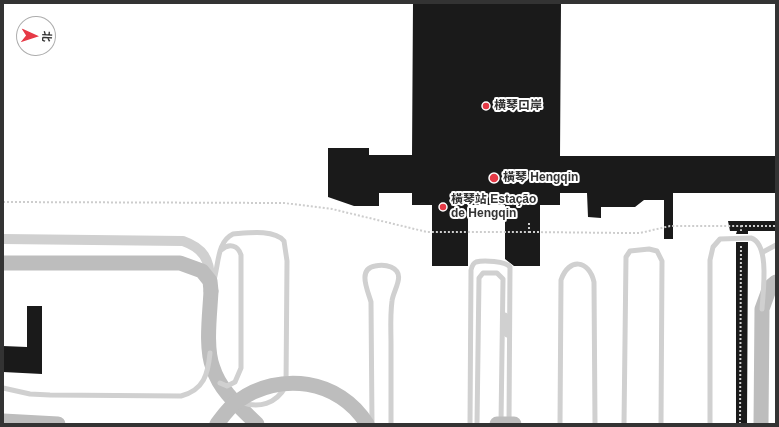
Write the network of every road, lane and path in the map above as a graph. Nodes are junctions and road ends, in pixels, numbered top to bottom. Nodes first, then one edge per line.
1 (3, 202) edge
2 (529, 222) dead end
3 (741, 226) junction
4 (776, 226) edge
5 (528, 232) junction
6 (741, 234) dead end
7 (3, 239) edge
8 (741, 242) dead end
9 (776, 245) edge
10 (220, 251) junction
11 (763, 252) junction
12 (3, 263) edge
13 (776, 282) edge
14 (210, 286) junction
15 (478, 289) junction
16 (503, 294) junction
17 (762, 309) junction
18 (470, 312) junction
19 (210, 352) junction
20 (510, 356) junction
21 (220, 383) junction
22 (3, 388) edge
23 (233, 400) junction
24 (3, 421) edge
25 (58, 424) edge
26 (217, 424) edge
27 (257, 424) edge
28 (367, 424) edge
29 (372, 424) edge
30 (391, 424) edge
31 (470, 424) edge
32 (477, 424) edge
33 (497, 424) edge
34 (501, 424) edge
35 (509, 424) edge
36 (514, 424) edge
37 (560, 424) edge
38 (595, 424) edge
39 (624, 424) edge
40 (661, 424) edge
41 (710, 424) edge
42 (740, 424) edge
43 (761, 424) edge

1 - 5 path
2 - 5 path
3 - 4 path
3 - 5 path
3 - 6 path
7 - 14 street, bridge
8 - 42 path
9 - 11 lane
10 - 14 lane, bridge
10 - 21 lane, bridge
10 - 23 lane, bridge
11 - 17 lane, bridge
11 - 41 lane, bridge
12 - 14 main road, bridge
13 - 17 main road, bridge
14 - 19 main road
15 - 16 lane
15 - 18 lane
15 - 32 lane
16 - 20 lane
16 - 34 lane
17 - 43 main road
18 - 20 lane
18 - 31 lane
19 - 21 main road, bridge
19 - 22 lane, bridge
20 - 35 lane
21 - 23 main road
23 - 27 main road
24 - 25 main road, bridge
26 - 28 main road, bridge
29 - 30 lane, bridge
33 - 36 main road, bridge
37 - 38 lane
39 - 40 lane, bridge

